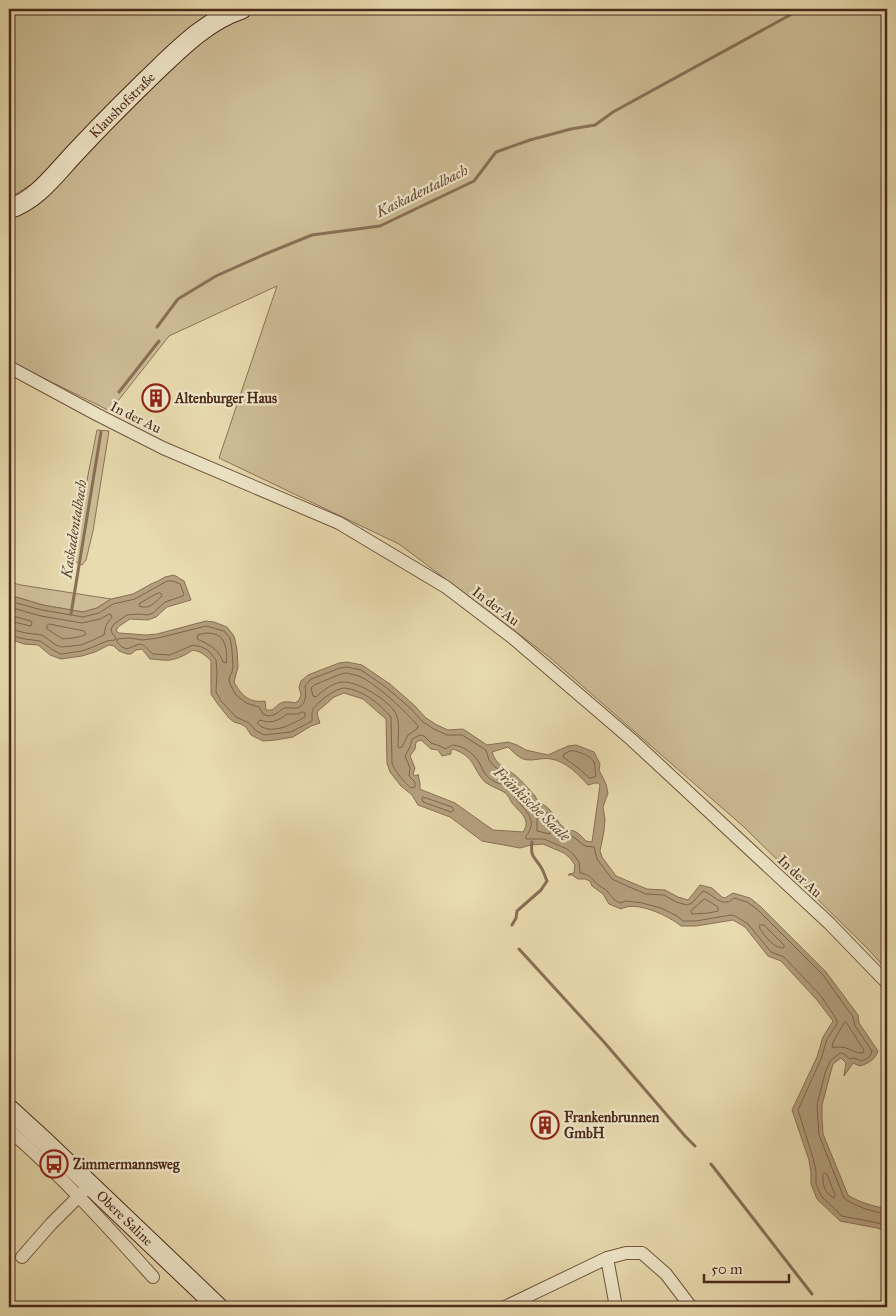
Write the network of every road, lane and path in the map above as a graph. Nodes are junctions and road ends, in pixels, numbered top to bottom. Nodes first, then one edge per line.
1 (242, 9) edge
2 (9, 209) edge
3 (9, 367) edge
4 (887, 983) edge
5 (9, 1109) edge
6 (9, 1130) edge
7 (84, 1191) junction
8 (22, 1257) dead end
9 (607, 1258) junction
10 (153, 1277) dead end
11 (218, 1307) edge
12 (505, 1307) edge
13 (616, 1307) edge
14 (691, 1307) edge

1 - 2 main road, Klaushofstraße
3 - 4 street, In der Au
5 - 7 main road, Obere Saline
6 - 7 street, Obere Saline
7 - 8 street
7 - 10 street, Obere Saline
7 - 11 main road, Obere Saline
9 - 12 street
9 - 13 street
9 - 14 street

